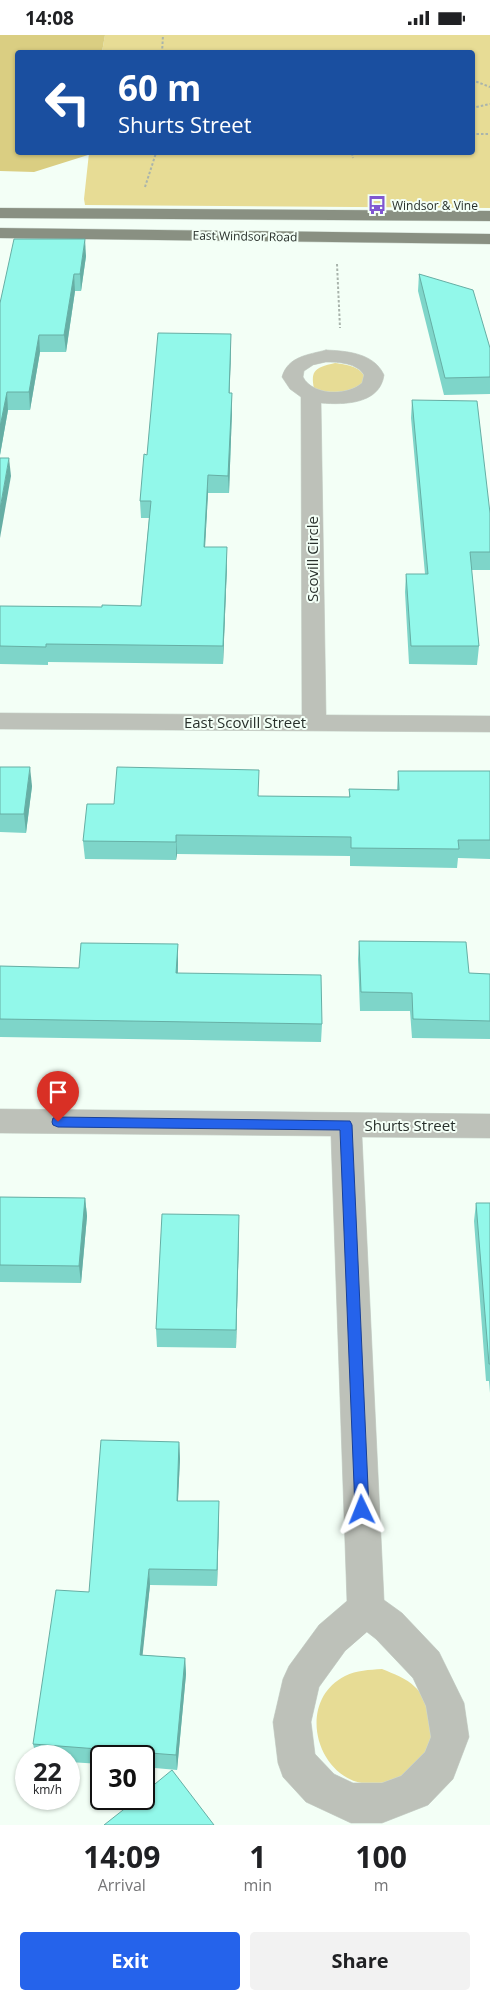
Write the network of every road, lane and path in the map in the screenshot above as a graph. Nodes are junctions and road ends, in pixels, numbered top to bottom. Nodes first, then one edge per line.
1 (163, 35) edge
2 (162, 50) edge
3 (475, 81) edge
4 (490, 87) edge
5 (490, 104) edge
6 (475, 107) edge
7 (475, 134) edge
8 (490, 134) edge
9 (155, 155) edge
10 (352, 155) edge
11 (353, 158) dead end
12 (144, 190) dead end
13 (0, 213) edge
14 (490, 216) edge
15 (0, 233) edge
16 (490, 239) edge
17 (336, 255) dead end
18 (341, 356) junction
19 (311, 395) junction
20 (0, 721) edge
21 (314, 723) junction
22 (490, 724) edge
23 (0, 1121) edge
24 (346, 1125) junction
25 (490, 1125) edge
26 (366, 1609) junction

1 - 2 path
3 - 4 path
5 - 6 path
7 - 8 path
9 - 12 path
10 - 11 path
13 - 14 main road, East Windsor Road
15 - 16 main road, East Windsor Road
17 - 18 path
18 - 19 street
18 - 19 street
19 - 21 street, Scovill Circle
20 - 21 street, East Scovill Street
21 - 22 street, East Scovill Street
23 - 24 street, Shurts Street
24 - 25 street, Shurts Street
24 - 26 street
26 - 26 street

